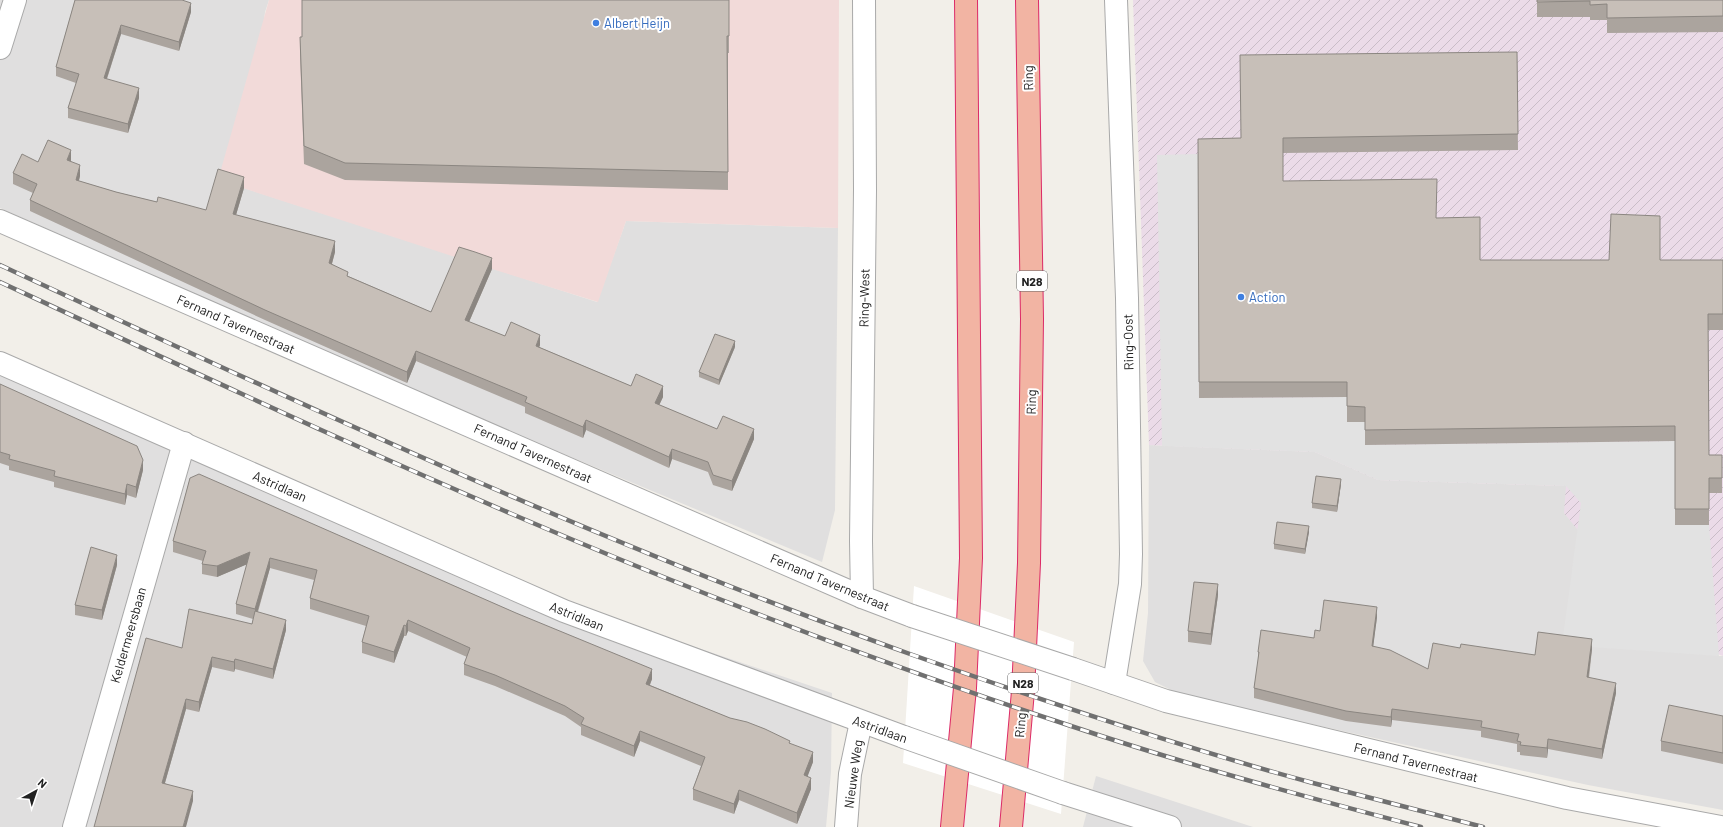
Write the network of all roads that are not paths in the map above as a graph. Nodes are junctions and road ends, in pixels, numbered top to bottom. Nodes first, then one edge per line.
1 (15, 0) edge
2 (864, 0) edge
3 (966, 0) edge
4 (1027, 0) edge
5 (1116, 0) edge
6 (0, 48) edge
7 (0, 221) edge
8 (0, 363) edge
9 (184, 443) junction
10 (862, 597) junction
11 (1114, 683) junction
12 (861, 722) junction
13 (74, 827) edge
14 (846, 827) edge
15 (952, 827) edge
16 (1011, 827) edge
17 (1170, 827) edge
18 (1721, 827) edge

1 - 6 street
2 - 10 street, Ring-West
3 - 15 highway
4 - 16 highway, Ring / N28
5 - 11 street, Ring-Oost
7 - 10 street, Fernand Tavernestraat
8 - 9 street, Astridlaan
9 - 12 street, Astridlaan
9 - 13 street, Keldermeersbaan
10 - 11 street, Fernand Tavernestraat, bridge
11 - 18 street, Fernand Tavernestraat
12 - 14 street, Nieuwe Weg
12 - 17 street, Astridlaan, bridge

